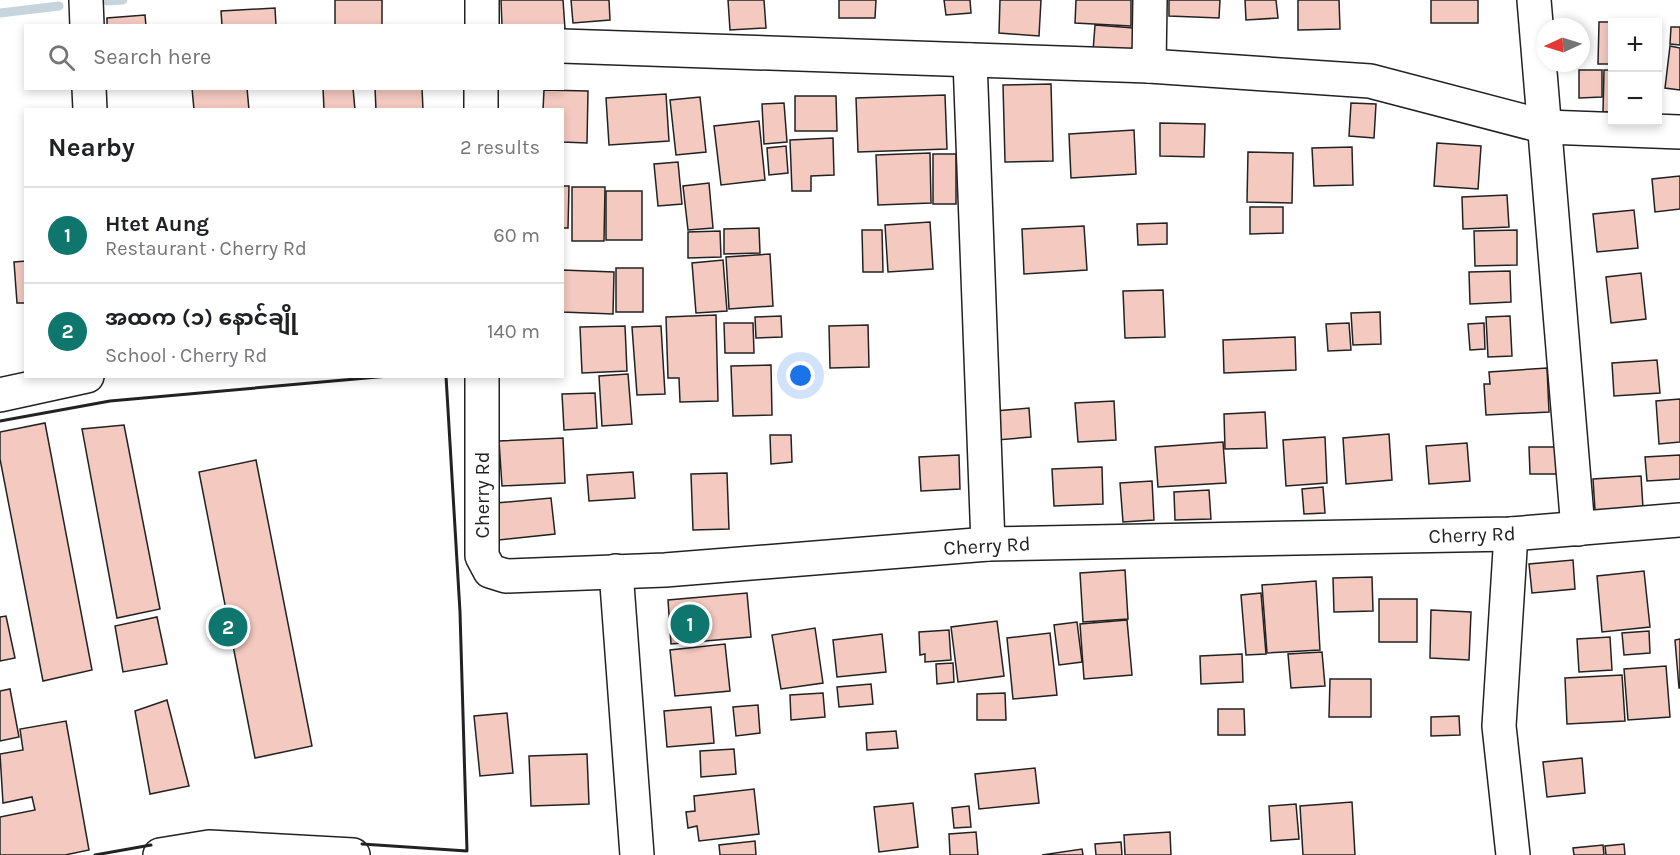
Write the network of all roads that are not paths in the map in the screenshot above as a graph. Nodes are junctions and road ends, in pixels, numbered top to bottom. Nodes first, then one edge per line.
1 (86, 0) edge
2 (482, 0) edge
3 (1150, 0) edge
4 (1534, 0) edge
5 (87, 24) edge
6 (482, 24) edge
7 (564, 46) edge
8 (970, 60) junction
9 (1149, 66) junction
10 (89, 90) edge
11 (481, 90) edge
12 (90, 108) edge
13 (481, 108) edge
14 (1546, 127) junction
15 (1680, 132) edge
16 (78, 378) edge
17 (482, 378) edge
18 (0, 395) edge
19 (1680, 520) edge
20 (1578, 529) junction
21 (1511, 534) junction
22 (988, 544) junction
23 (615, 571) junction
24 (160, 855) edge
25 (353, 855) edge
26 (637, 855) edge
27 (1513, 855) edge

1 - 5 street
2 - 6 street
3 - 9 street
4 - 14 street
7 - 8 street
8 - 9 street
8 - 22 street
9 - 14 street
10 - 12 street
11 - 13 street
14 - 15 street
14 - 20 street
16 - 18 street
17 - 23 street, Cherry Rd
19 - 20 street, Cherry Rd
20 - 21 street, Cherry Rd
21 - 22 street, Cherry Rd
21 - 27 street
22 - 23 street, Cherry Rd
23 - 26 street
24 - 25 street

